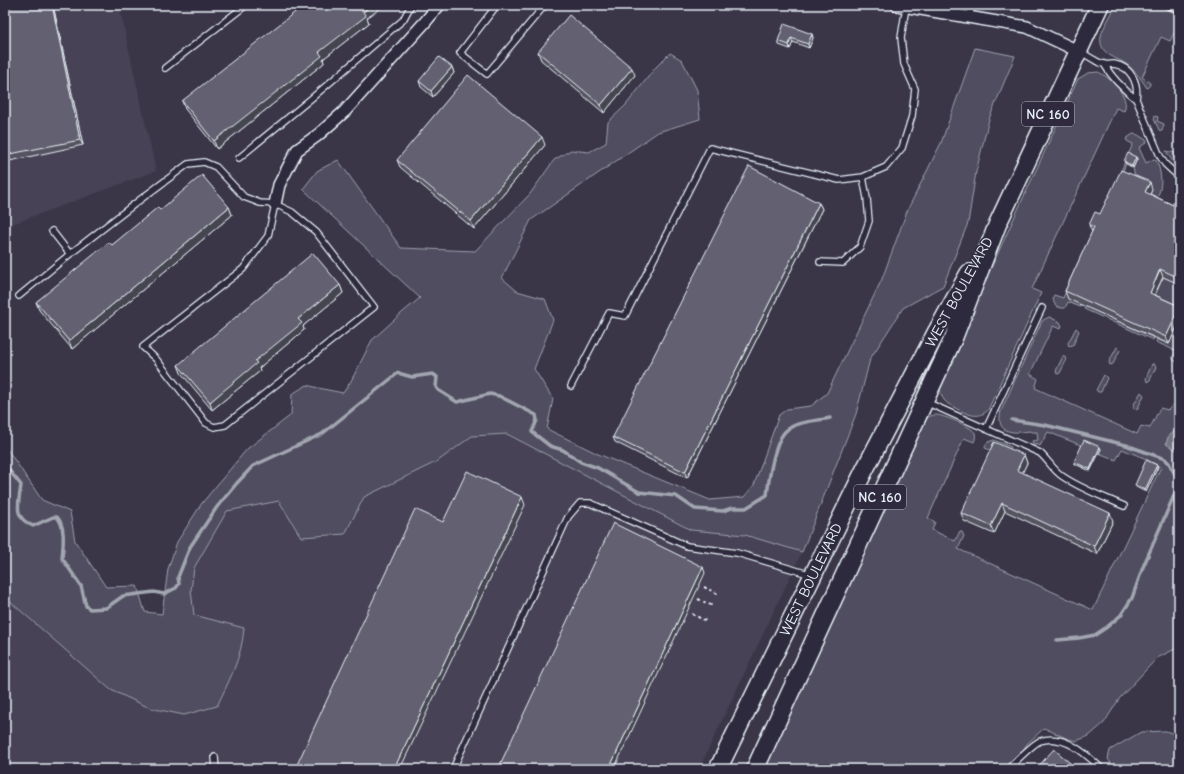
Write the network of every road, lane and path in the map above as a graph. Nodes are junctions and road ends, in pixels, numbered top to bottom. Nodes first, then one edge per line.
1 (246, 5) edge
2 (411, 5) edge
3 (439, 5) edge
4 (497, 5) edge
5 (545, 5) edge
6 (973, 5) edge
7 (1100, 5) edge
8 (1168, 5) edge
9 (902, 6) edge
10 (1179, 10) edge
11 (968, 17) junction
12 (1078, 51) junction
13 (1104, 64) junction
14 (165, 68) dead end
15 (1136, 99) junction
16 (239, 158) dead end
17 (863, 177) junction
18 (1179, 177) edge
19 (275, 204) junction
20 (998, 223) junction
21 (52, 231) dead end
22 (70, 254) junction
23 (820, 262) dead end
24 (19, 296) dead end
25 (1042, 308) dead end
26 (571, 386) dead end
27 (924, 401) junction
28 (986, 429) junction
29 (1124, 506) dead end
30 (812, 575) junction
31 (704, 587) dead end
32 (718, 594) dead end
33 (698, 599) dead end
34 (713, 606) dead end
35 (692, 614) dead end
36 (706, 621) dead end
37 (215, 757) dead end
38 (216, 769) edge
39 (453, 769) edge
40 (718, 769) edge
41 (755, 769) edge
42 (1008, 769) edge
43 (1102, 769) edge

1 - 14 lane
2 - 16 lane
3 - 19 street
4 - 5 lane
6 - 11 lane
7 - 12 main road, WEST BOULEVARD / NC 160
8 - 10 lane
9 - 11 street
9 - 17 lane
11 - 12 street
12 - 13 lane
12 - 20 main road, WEST BOULEVARD / NC 160
13 - 15 lane
13 - 15 lane
15 - 18 lane
17 - 23 lane
17 - 26 lane
19 - 19 lane
19 - 22 lane
20 - 27 main road, WEST BOULEVARD / NC 160
20 - 30 main road, WEST BOULEVARD / NC 160
21 - 22 lane
22 - 24 lane
25 - 28 lane
27 - 28 lane
27 - 41 main road, WEST BOULEVARD / NC 160
28 - 29 lane
30 - 39 lane
30 - 40 main road, WEST BOULEVARD / NC 160
31 - 32 path
33 - 34 path
35 - 36 path
37 - 38 lane
42 - 43 lane

